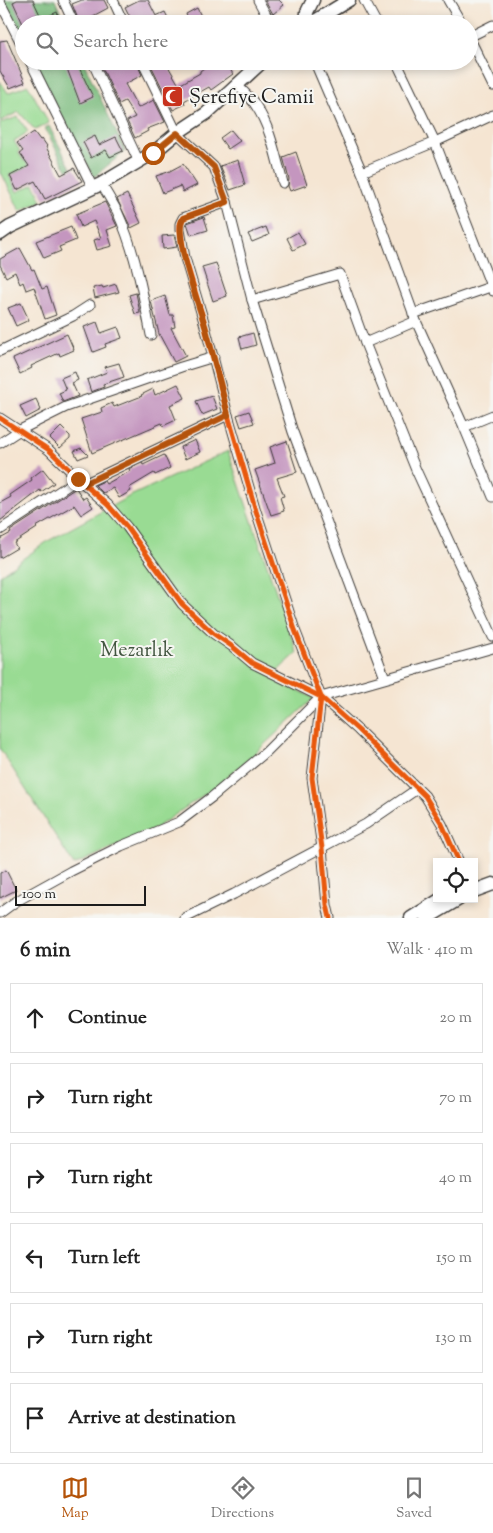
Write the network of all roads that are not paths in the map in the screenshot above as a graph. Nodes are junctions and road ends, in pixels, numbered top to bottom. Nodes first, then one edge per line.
1 (63, 0) edge
2 (113, 0) edge
3 (258, 0) edge
4 (313, 0) edge
5 (349, 0) edge
6 (364, 0) edge
7 (448, 0) edge
8 (0, 2) edge
9 (70, 15) edge
10 (120, 15) edge
11 (266, 15) edge
12 (308, 15) edge
13 (323, 15) edge
14 (372, 15) edge
15 (457, 15) edge
16 (493, 25) edge
17 (15, 31) edge
18 (478, 32) edge
19 (478, 55) edge
20 (35, 70) edge
21 (96, 70) edge
22 (146, 70) edge
23 (254, 70) edge
24 (318, 70) edge
25 (400, 70) edge
26 (238, 86) junction
27 (493, 86) edge
28 (493, 115) edge
29 (177, 133) junction
30 (435, 142) junction
31 (139, 162) junction
32 (362, 172) junction
33 (283, 183) dead end
34 (97, 186) junction
35 (227, 202) junction
36 (3, 231) edge
37 (492, 288) edge
38 (252, 300) junction
39 (90, 305) dead end
40 (414, 318) junction
41 (151, 335) dead end
42 (364, 343) junction
43 (0, 351) edge
44 (214, 357) junction
45 (228, 415) junction
46 (493, 415) edge
47 (0, 418) edge
48 (464, 427) junction
49 (20, 430) junction
50 (0, 443) edge
51 (81, 482) junction
52 (493, 497) edge
53 (0, 530) edge
54 (493, 637) edge
55 (493, 648) edge
56 (385, 678) junction
57 (321, 697) junction
58 (417, 789) junction
59 (322, 848) junction
60 (458, 858) edge
61 (493, 876) edge
62 (478, 881) edge
63 (493, 884) edge
64 (478, 890) edge
65 (435, 903) edge
66 (452, 903) edge
67 (0, 913) edge
68 (185, 918) edge
69 (330, 918) edge
70 (411, 918) edge
71 (427, 918) edge

1 - 9 street
2 - 10 street
3 - 11 street
4 - 12 main road
5 - 13 main road
6 - 14 street
7 - 15 street
8 - 17 street
16 - 18 street
19 - 27 street
20 - 34 street
21 - 31 street
22 - 29 street
23 - 26 main road
24 - 32 street
25 - 30 street
26 - 29 main road
26 - 33 street
28 - 30 street
29 - 31 main road
29 - 35 street
30 - 32 street
30 - 37 street
31 - 34 main road
32 - 40 street
34 - 36 main road
34 - 41 street
35 - 38 street
35 - 44 street
37 - 40 street
38 - 42 street
38 - 56 street
39 - 43 street
40 - 42 street
40 - 48 street
42 - 54 street
44 - 45 street
44 - 49 street
45 - 51 street
45 - 57 street
46 - 48 street
47 - 49 street
48 - 52 street
49 - 50 street
49 - 51 street
51 - 53 street
51 - 57 street
55 - 56 street
56 - 57 street
57 - 58 street
57 - 59 street
57 - 67 street
58 - 59 street
58 - 60 street
59 - 68 street
59 - 69 street
61 - 62 main road
63 - 64 main road
65 - 70 main road
66 - 71 main road

